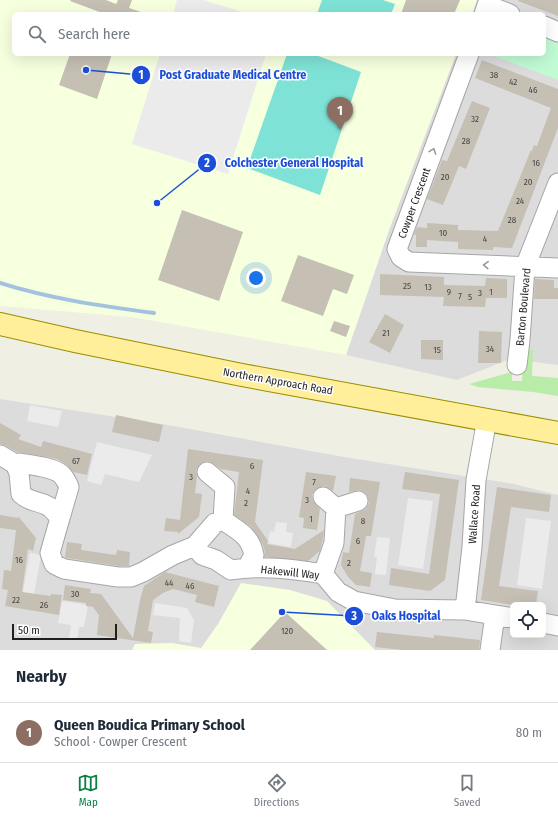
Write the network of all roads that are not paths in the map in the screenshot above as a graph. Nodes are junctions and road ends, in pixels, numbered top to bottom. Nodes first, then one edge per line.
1 (485, 12) edge
2 (505, 12) edge
3 (546, 27) edge
4 (558, 32) edge
5 (468, 56) edge
6 (558, 183) edge
7 (525, 267) junction
8 (558, 268) edge
9 (0, 324) edge
10 (517, 365) dead end
11 (487, 419) junction
12 (558, 433) edge
13 (8, 460) edge
14 (207, 472) dead end
15 (358, 501) dead end
16 (60, 518) junction
17 (223, 520) junction
18 (196, 546) junction
19 (247, 568) junction
20 (323, 574) junction
21 (465, 610) junction
22 (495, 615) junction
23 (510, 618) edge
24 (546, 624) edge
25 (558, 626) edge
26 (490, 650) edge

1 - 2 street
3 - 4 street
7 -> 5 street, Cowper Crescent
6 - 7 street, Barton Boulevard
7 - 8 street
7 - 10 street, Barton Boulevard
9 - 11 main road, Northern Approach Road
11 - 12 main road, Northern Approach Road
11 - 21 street, Wallace Road
13 - 16 street
13 - 16 street
14 - 17 street
15 - 20 street
16 - 18 street
17 - 18 street
17 - 19 street, Hakewill Way
18 - 19 street, Hakewill Way
19 - 20 street, Hakewill Way
20 - 21 street, Hakewill Way
21 - 22 street, Hakewill Way
22 - 23 street, Hakewill Way
22 - 26 street
24 - 25 street

